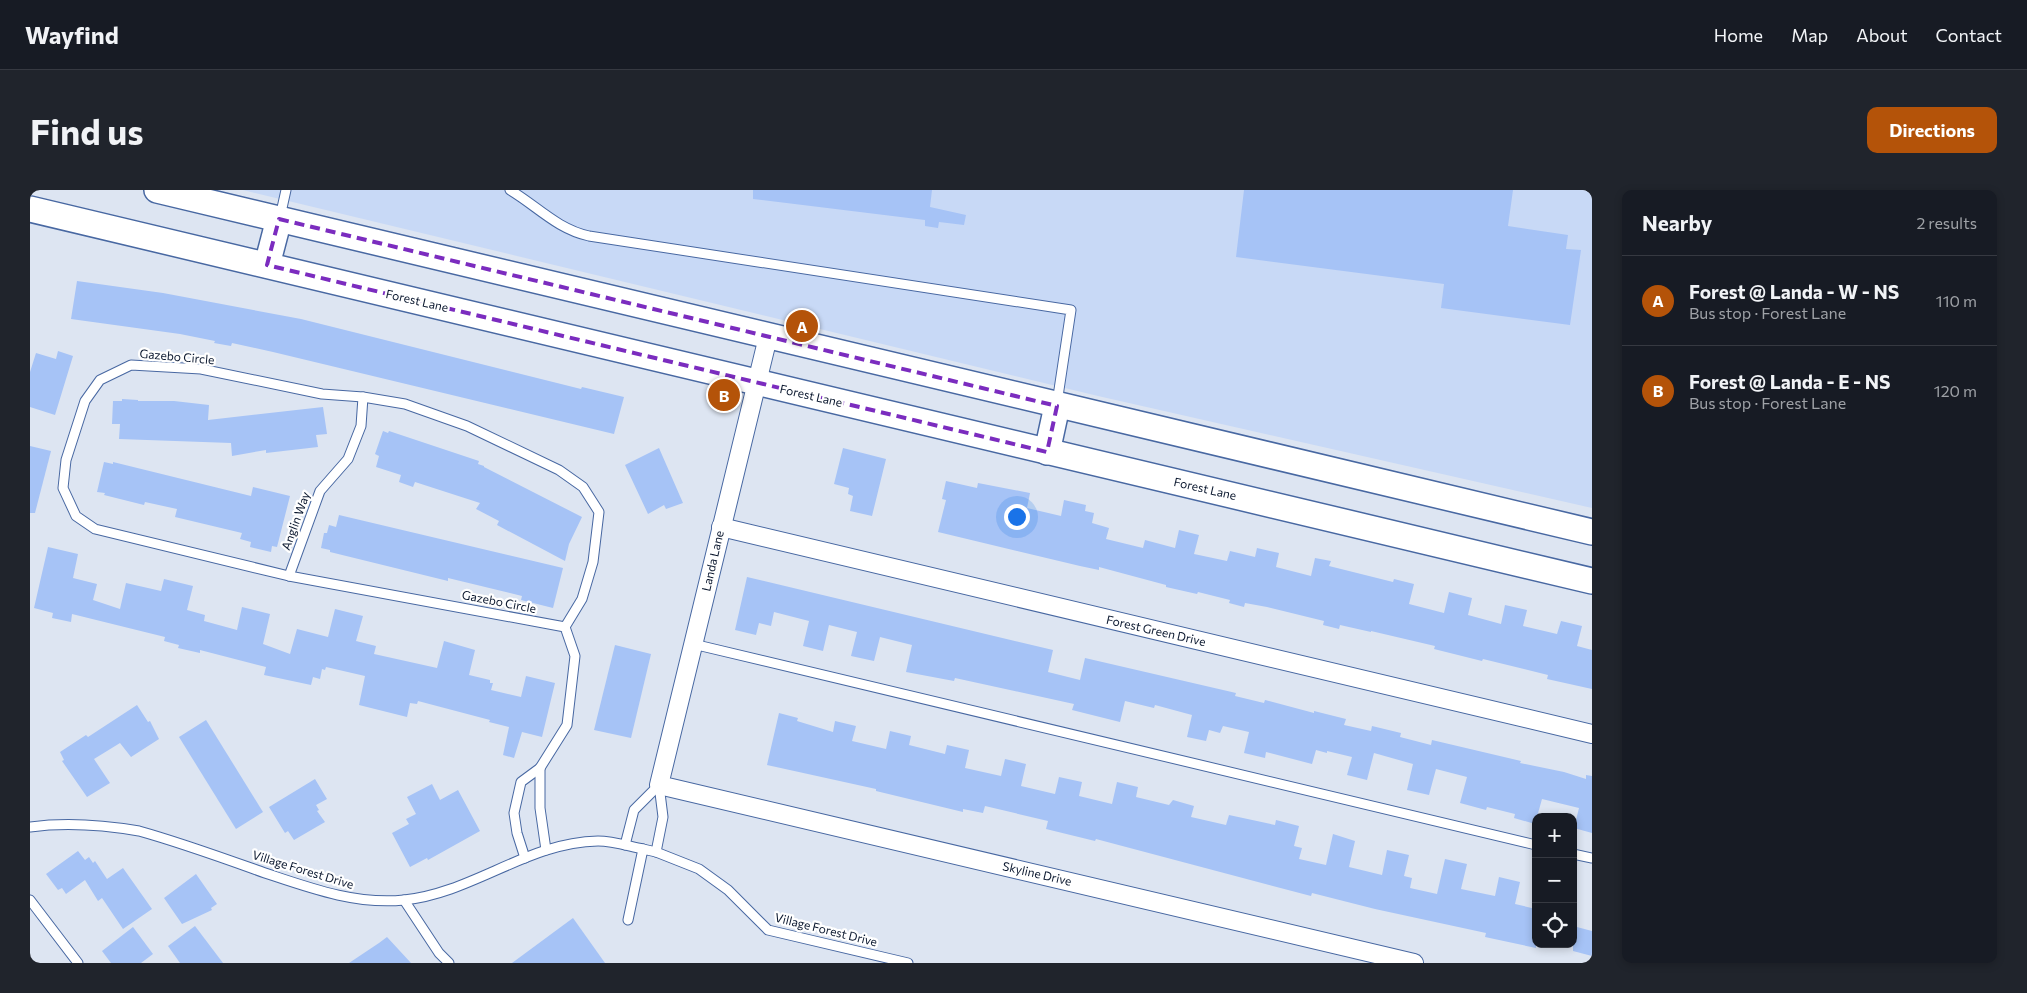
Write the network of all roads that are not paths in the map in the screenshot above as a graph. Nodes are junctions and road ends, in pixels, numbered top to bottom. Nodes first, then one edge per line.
1 (157, 190) edge
2 (286, 190) edge
3 (510, 190) edge
4 (30, 209) edge
5 (279, 220) junction
6 (267, 265) junction
7 (768, 337) junction
8 (756, 382) junction
9 (363, 397) junction
10 (1057, 406) junction
11 (1047, 452) junction
12 (721, 527) junction
13 (1592, 532) edge
14 (289, 576) junction
15 (1592, 581) edge
16 (565, 627) junction
17 (693, 644) junction
18 (1592, 734) edge
19 (540, 768) junction
20 (659, 785) junction
21 (30, 827) edge
22 (1532, 844) edge
23 (625, 845) junction
24 (643, 849) junction
25 (546, 850) junction
26 (656, 852) junction
27 (1577, 855) edge
28 (525, 858) junction
29 (1592, 858) edge
30 (30, 900) edge
31 (404, 900) junction
32 (628, 920) dead end
33 (78, 963) edge
34 (449, 963) edge
35 (908, 963) edge
36 (1414, 963) edge

1 - 5 main road
2 - 5 lane
3 - 10 lane
4 - 6 main road, Forest Lane
5 - 6 main road
5 - 7 main road
6 - 8 main road, Forest Lane
7 - 8 street, Landa Lane
7 - 10 main road
8 - 11 main road, Forest Lane
8 - 12 street, Landa Lane
9 - 14 lane, Anglin Way
9 - 14 lane, Gazebo Circle
9 - 16 lane, Gazebo Circle
10 - 11 main road
10 - 13 main road
11 - 15 main road, Forest Lane
12 - 17 street, Landa Lane
12 - 18 street, Forest Green Drive
14 - 16 lane, Gazebo Circle
16 - 19 lane
17 - 20 street, Landa Lane
17 - 22 lane
19 - 25 lane
19 - 28 lane
20 - 23 lane
20 - 26 lane
20 - 36 street, Skyline Drive
21 - 31 lane, Village Forest Drive
23 - 24 lane, Village Forest Drive
23 - 25 lane, Village Forest Drive
24 - 26 lane, Village Forest Drive
24 - 32 lane
25 - 28 lane, Village Forest Drive
26 - 35 lane, Village Forest Drive
27 - 29 lane
28 - 31 lane, Village Forest Drive
30 - 33 lane
31 - 34 lane

